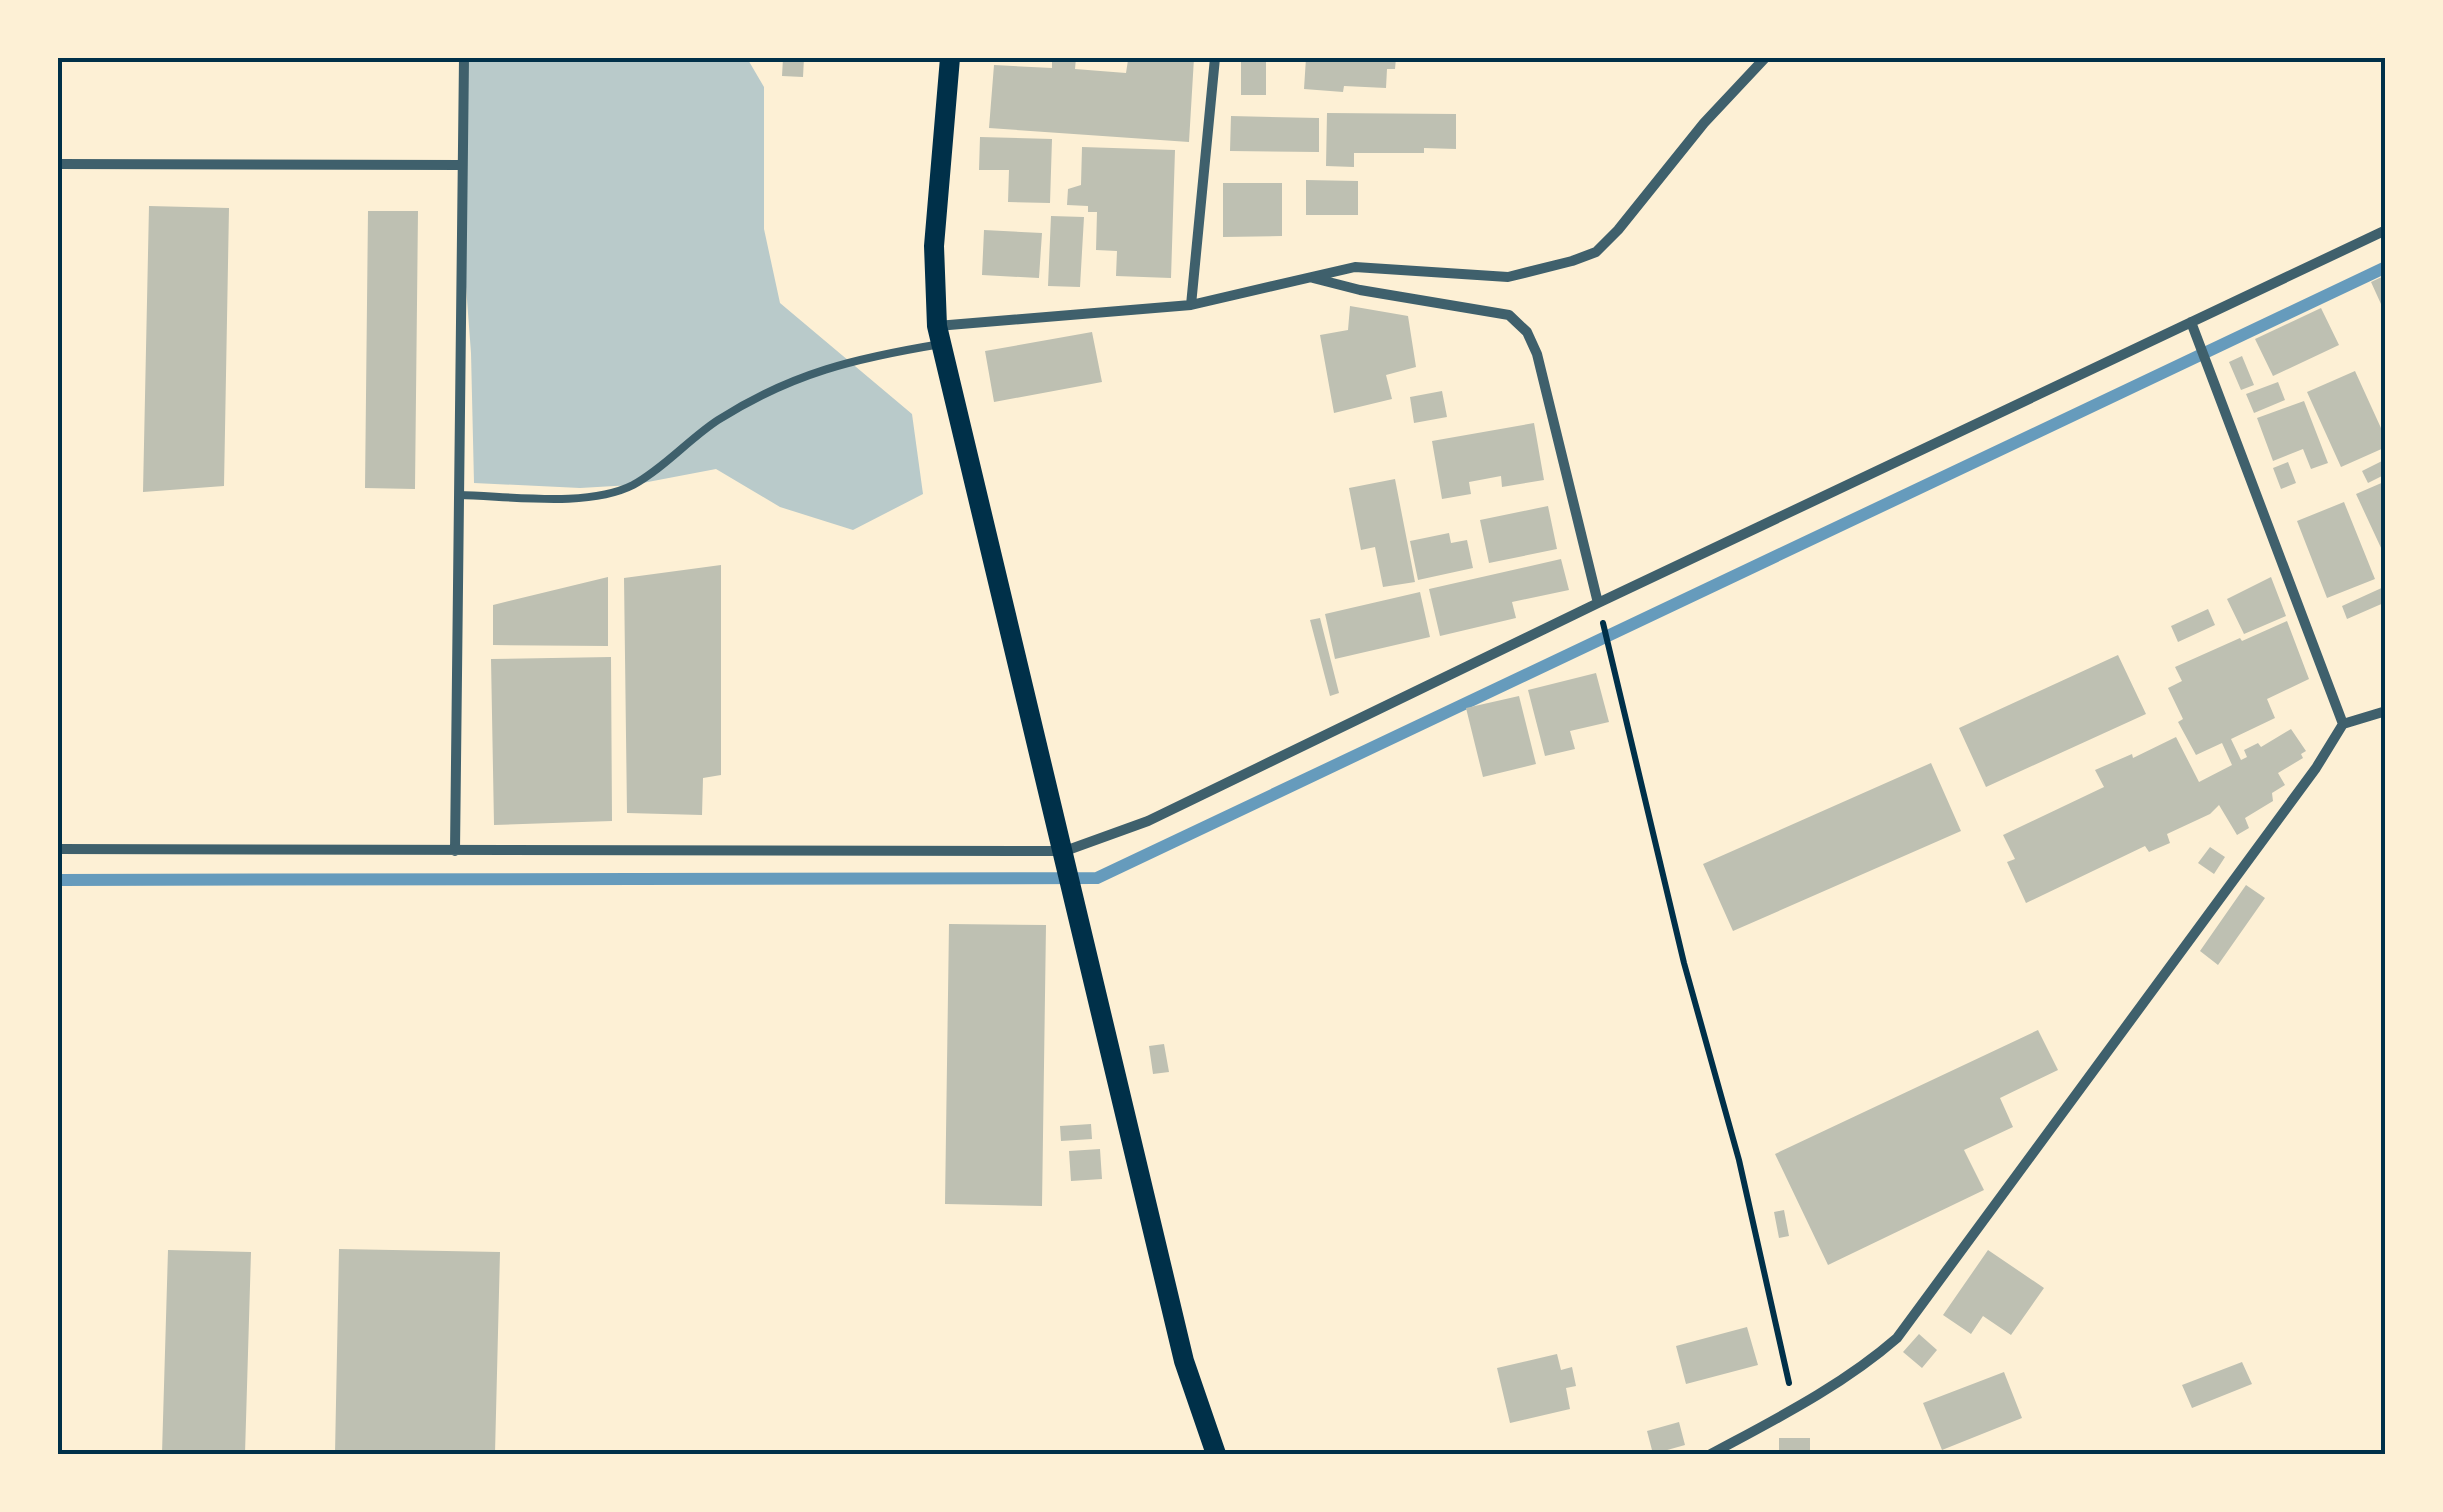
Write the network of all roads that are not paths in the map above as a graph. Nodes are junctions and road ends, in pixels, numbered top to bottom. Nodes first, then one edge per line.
1 (464, 58) edge
2 (950, 58) edge
3 (1215, 58) edge
4 (1765, 58) edge
5 (58, 164) edge
6 (462, 165) junction
7 (2386, 230) edge
8 (1313, 278) junction
9 (1191, 305) junction
10 (2191, 322) junction
11 (939, 335) junction
12 (459, 495) junction
13 (1598, 603) junction
14 (2386, 711) edge
15 (2343, 724) junction
16 (58, 850) edge
17 (455, 851) junction
18 (1065, 854) junction
19 (1216, 1454) edge
20 (1711, 1454) edge

1 - 6 street
2 - 11 main road
3 - 9 street
4 - 8 street
5 - 6 street
6 - 12 street
7 - 10 street
8 - 9 street
8 - 13 street
9 - 11 street
10 - 13 street
10 - 15 street
11 - 12 lane
11 - 18 main road
12 - 17 street
13 - 18 street
14 - 15 street
15 - 20 street
16 - 17 street
17 - 18 street
18 - 19 main road

